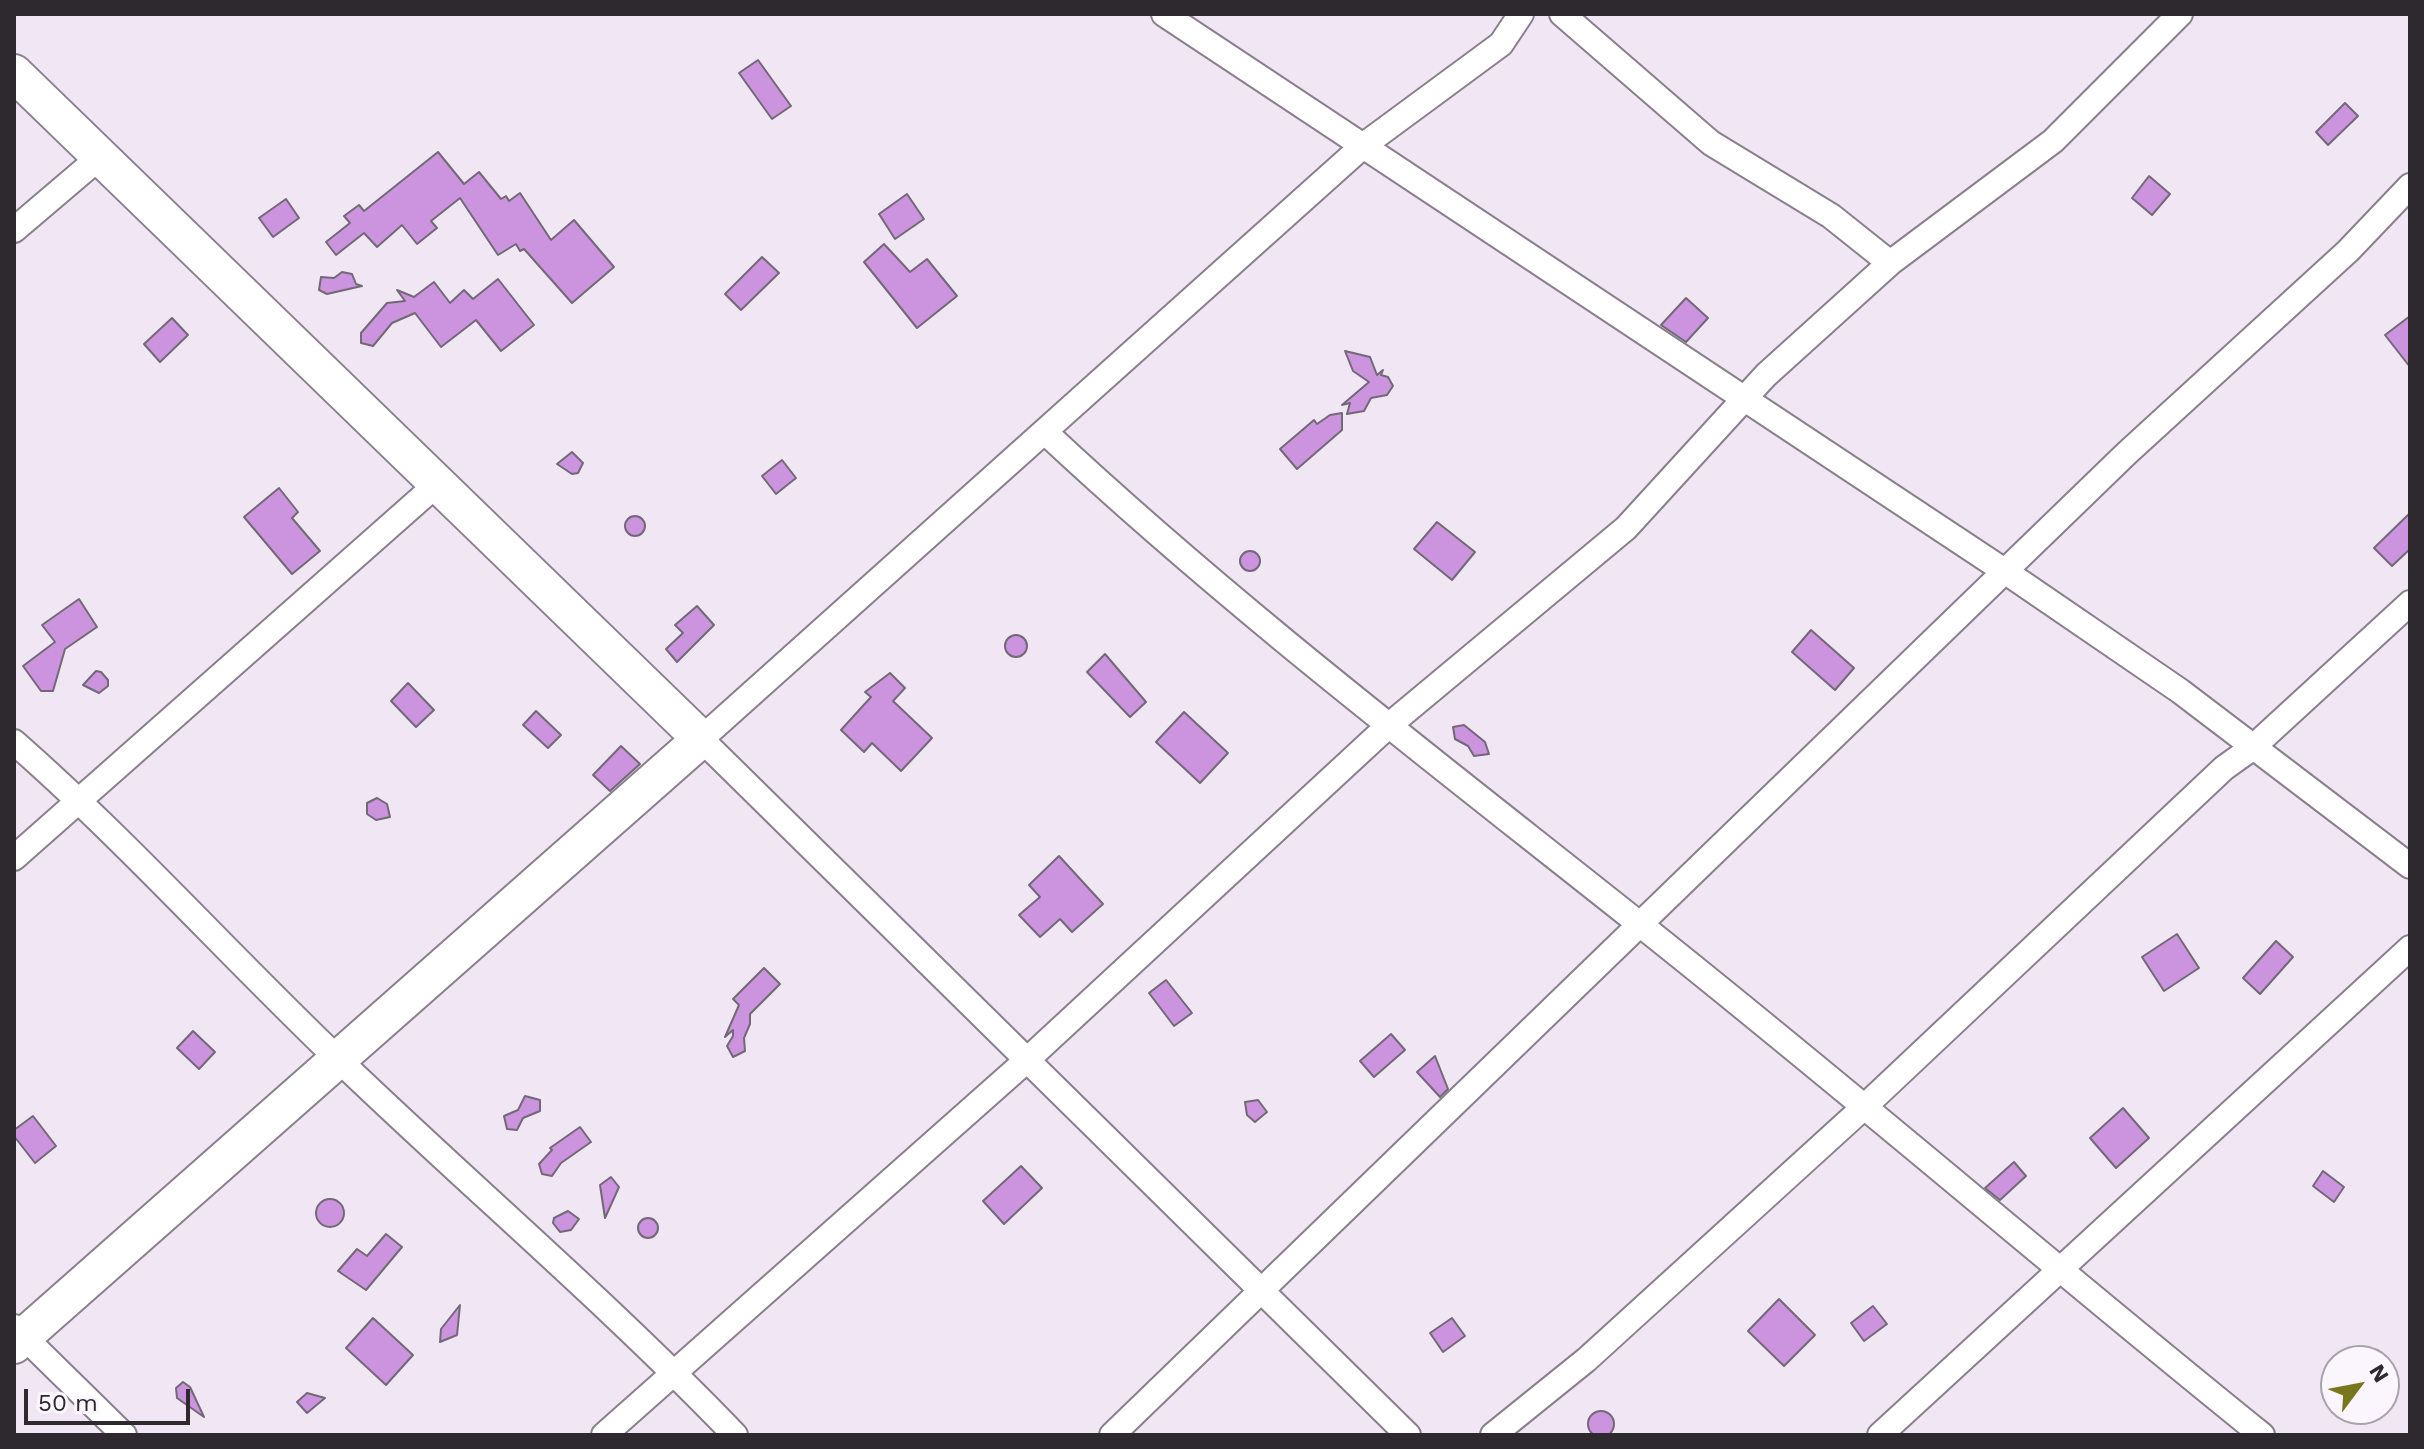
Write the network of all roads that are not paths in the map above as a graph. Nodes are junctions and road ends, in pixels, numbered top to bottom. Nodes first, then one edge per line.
1 (1164, 14) edge
2 (1521, 14) edge
3 (1562, 14) edge
4 (2180, 14) edge
5 (14, 73) edge
6 (1364, 145) junction
7 (101, 156) junction
8 (2410, 186) edge
9 (14, 230) edge
10 (1890, 263) junction
11 (1746, 401) junction
12 (1045, 432) junction
13 (436, 485) junction
14 (2006, 572) junction
15 (2410, 603) edge
16 (1387, 727) junction
17 (701, 739) junction
18 (14, 742) edge
19 (2252, 748) junction
20 (81, 801) junction
21 (14, 858) edge
22 (2410, 866) edge
23 (1638, 923) junction
24 (2410, 948) edge
25 (338, 1059) junction
26 (1027, 1060) junction
27 (1864, 1107) junction
28 (2057, 1270) junction
29 (1261, 1290) junction
30 (17, 1336) edge
31 (673, 1371) junction
32 (124, 1435) edge
33 (604, 1435) edge
34 (735, 1435) edge
35 (1112, 1435) edge
36 (1408, 1435) edge
37 (1493, 1435) edge
38 (1880, 1435) edge
39 (2262, 1435) edge

1 - 6 street
2 - 6 street
3 - 10 street
4 - 10 street
5 - 7 street
6 - 11 street
6 - 12 street
7 - 9 street
7 - 13 street
8 - 14 street
10 - 11 street
11 - 14 street
11 - 16 street
12 - 16 street
12 - 17 street
13 - 17 street
13 - 20 street
14 - 19 street
14 - 23 street
15 - 19 street
16 - 23 street
16 - 26 street
17 - 25 street
17 - 26 street
18 - 20 street
19 - 22 street
19 - 27 street
20 - 21 street
20 - 25 street
23 - 27 street
23 - 29 street
24 - 28 street
25 - 30 street
25 - 31 street
26 - 29 street
26 - 31 street
27 - 28 street
27 - 37 street
28 - 38 street
28 - 39 street
29 - 35 street
29 - 36 street
30 - 32 street
31 - 33 street
31 - 34 street

